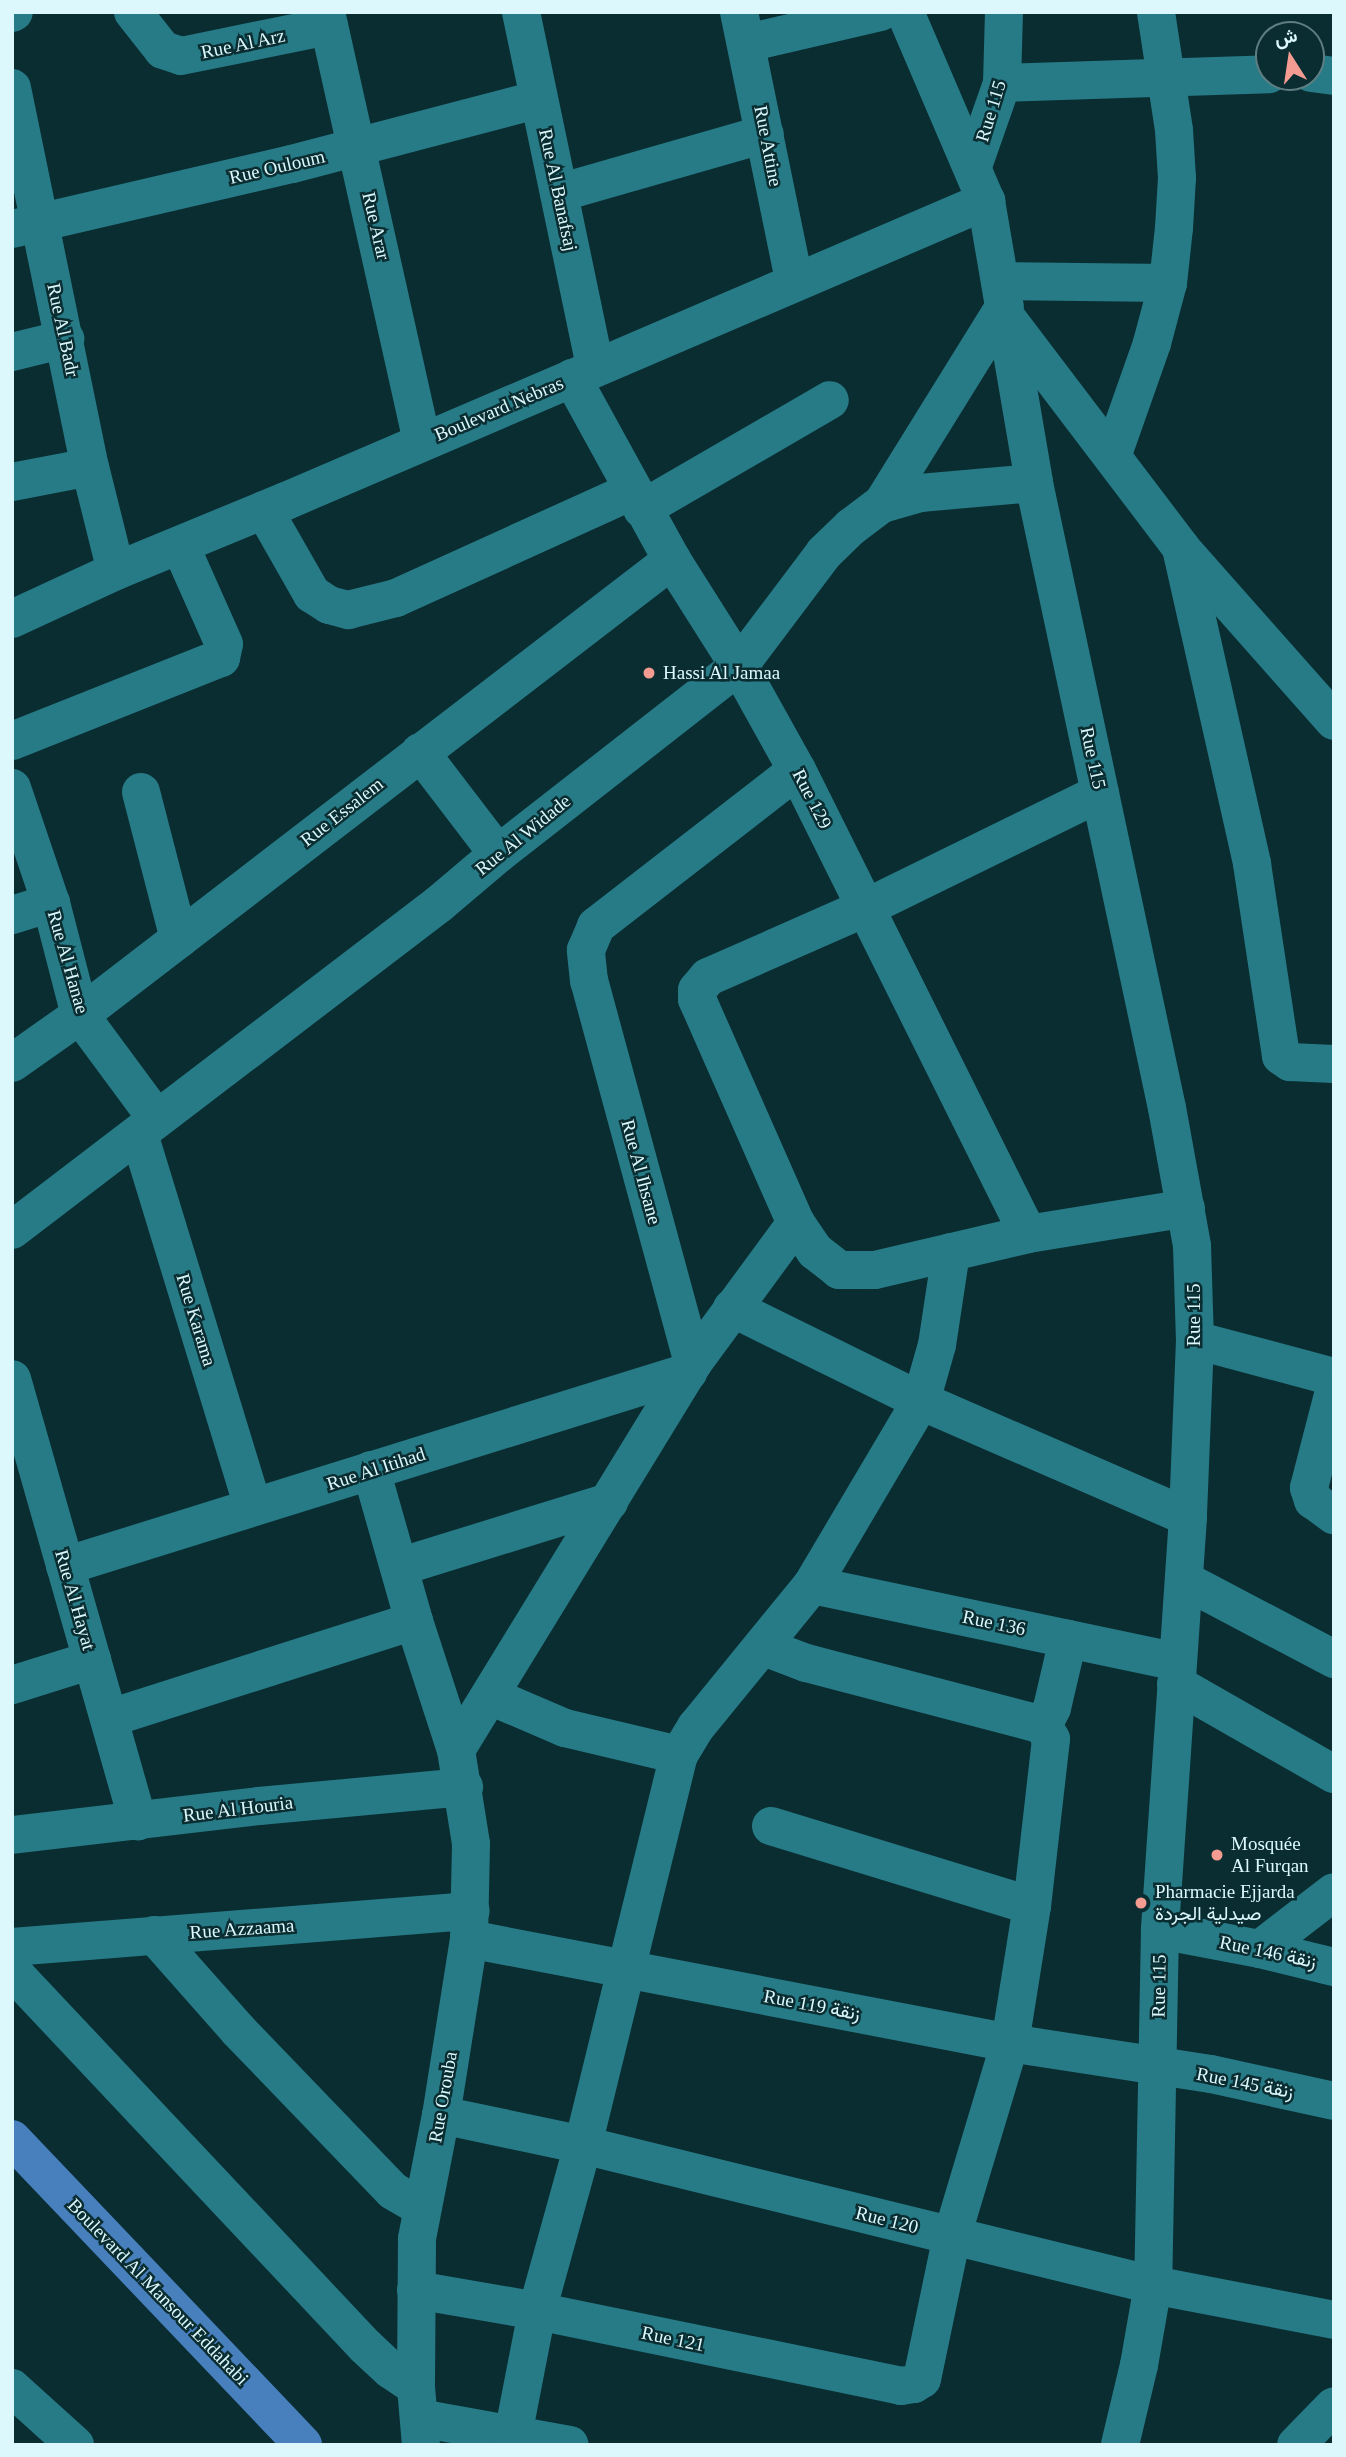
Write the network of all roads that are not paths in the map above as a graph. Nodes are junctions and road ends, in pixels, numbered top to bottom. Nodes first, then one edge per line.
1 (133, 12) edge
2 (522, 12) edge
3 (880, 12) edge
4 (905, 12) edge
5 (1004, 12) edge
6 (1156, 12) edge
7 (327, 19) edge
8 (743, 28) edge
9 (1255, 75) edge
10 (1166, 78) junction
11 (1002, 83) junction
12 (12, 88) edge
13 (539, 99) junction
14 (765, 134) junction
15 (358, 147) junction
16 (980, 183) junction
17 (559, 193) junction
18 (27, 225) edge
19 (794, 281) junction
20 (1168, 283) junction
21 (1004, 302) junction
22 (65, 339) junction
23 (12, 352) edge
24 (583, 372) junction
25 (831, 400) dead end
26 (422, 441) junction
27 (1113, 454) junction
28 (90, 467) junction
29 (12, 482) edge
30 (1034, 483) junction
31 (637, 500) junction
32 (882, 504) junction
33 (264, 510) junction
34 (180, 545) junction
35 (1181, 548) junction
36 (672, 560) junction
37 (116, 571) junction
38 (12, 619) edge
39 (739, 666) junction
40 (1334, 721) edge
41 (12, 741) edge
42 (420, 751) junction
43 (797, 770) junction
44 (12, 788) edge
45 (141, 792) dead end
46 (1100, 793) junction
47 (498, 854) junction
48 (51, 903) junction
49 (867, 907) junction
50 (12, 915) edge
51 (179, 939) junction
52 (80, 1015) junction
53 (12, 1063) edge
54 (1334, 1064) edge
55 (148, 1127) junction
56 (1186, 1208) junction
57 (796, 1223) junction
58 (12, 1230) edge
59 (1028, 1234) junction
60 (951, 1252) junction
61 (732, 1308) junction
62 (1195, 1340) junction
63 (691, 1368) junction
64 (1334, 1377) edge
65 (12, 1379) edge
66 (1334, 1391) edge
67 (921, 1401) junction
68 (371, 1470) junction
69 (609, 1502) junction
70 (253, 1507) junction
71 (1334, 1515) edge
72 (1188, 1517) junction
73 (65, 1566) junction
74 (399, 1567) junction
75 (1184, 1580) junction
76 (812, 1585) junction
77 (414, 1621) junction
78 (1068, 1639) junction
79 (764, 1647) junction
80 (1334, 1659) edge
81 (92, 1660) junction
82 (1176, 1673) junction
83 (12, 1685) edge
84 (489, 1696) junction
85 (110, 1718) junction
86 (1043, 1725) junction
87 (679, 1755) junction
88 (460, 1768) junction
89 (1334, 1774) edge
90 (138, 1821) junction
91 (771, 1826) dead end
92 (12, 1835) edge
93 (1334, 1892) edge
94 (1032, 1906) junction
95 (470, 1925) junction
96 (1160, 1930) junction
97 (154, 1936) junction
98 (12, 1947) edge
99 (1261, 1949) junction
100 (1334, 1967) edge
101 (626, 1970) junction
102 (12, 1971) edge
103 (1010, 2043) junction
104 (1157, 2067) junction
105 (1334, 2101) edge
106 (441, 2115) junction
107 (12, 2139) edge
108 (583, 2145) junction
109 (422, 2208) junction
110 (952, 2236) junction
111 (1153, 2285) junction
112 (416, 2290) junction
113 (537, 2311) junction
114 (1334, 2320) edge
115 (12, 2388) edge
116 (1334, 2406) edge
117 (419, 2417) edge
118 (513, 2435) junction
119 (75, 2445) edge
120 (303, 2445) edge
121 (570, 2445) edge
122 (1120, 2445) edge
123 (1296, 2445) edge

1 - 7 street, Rue Al Arz
2 - 13 street, Rue Al Banafsaj
3 - 8 street
4 - 16 street
5 - 11 street, Rue 115
6 - 10 street
7 - 15 street, Rue Arar
8 - 14 street, Rue Attine
9 - 10 street
10 - 11 street
10 - 20 street
11 - 16 street, Rue 115
12 - 18 street, Rue Al Badr
13 - 15 street, Rue Ouloum
13 - 17 street, Rue Al Banafsaj
14 - 17 street
14 - 19 street, Rue Attine
15 - 18 street, Rue Ouloum
15 - 26 street, Rue Arar
16 - 19 street, Boulevard Nebras
16 - 21 street, Rue 115
17 - 24 street, Rue Al Banafsaj
18 - 22 street, Rue Al Badr
19 - 24 street, Boulevard Nebras
20 - 21 street
20 - 27 street
21 - 27 street
21 - 30 street, Rue 115
21 - 32 street
22 - 23 street
22 - 28 street, Rue Al Badr
24 - 26 street, Boulevard Nebras
24 - 31 street, Rue 129
25 - 31 street
26 - 33 street, Boulevard Nebras
27 - 35 street
28 - 29 street
28 - 37 street, Rue Al Badr
30 - 32 street, Rue Al Widade
30 - 46 street, Rue 115
31 - 33 street
31 - 36 street, Rue 129
32 - 39 street, Rue Al Widade
33 - 34 street, Boulevard Nebras
34 - 37 street, Boulevard Nebras
34 - 41 street
35 - 40 street
35 - 54 street
36 - 39 street, Rue 129
36 - 42 street, Rue Essalem
37 - 38 street, Boulevard Nebras
39 - 43 street, Rue 129
39 - 47 street, Rue Al Widade
42 - 47 street
42 - 51 street, Rue Essalem
43 - 49 street, Rue 129
43 - 63 street, Rue Al Ihsane
44 - 48 street, Rue Al Hanae
45 - 51 street
46 - 49 street
46 - 56 street, Rue 115
47 - 55 street, Rue Al Widade
48 - 50 street
48 - 52 street, Rue Al Hanae
49 - 57 street
49 - 59 street, Rue 129
51 - 52 street, Rue Essalem
52 - 53 street, Rue Essalem
52 - 55 street, Rue Al Hanae
55 - 58 street, Rue Al Widade
55 - 70 street, Rue Karama
56 - 59 street
56 - 62 street, Rue 115
57 - 60 street
57 - 61 street
59 - 60 street
60 - 67 street
61 - 63 street
61 - 67 street
62 - 64 street
62 - 72 street, Rue 115
63 - 68 street, Rue Al Itihad
63 - 69 street
65 - 73 street, Rue Al Hayat
66 - 71 street
67 - 72 street
67 - 76 street
68 - 70 street, Rue Al Itihad
68 - 74 street, Rue Orouba
69 - 74 street
69 - 84 street
70 - 73 street, Rue Al Itihad
72 - 75 street, Rue 115
73 - 81 street, Rue Al Hayat
74 - 77 street, Rue Orouba
75 - 80 street
75 - 82 street, Rue 115
76 - 78 street, Rue 136
76 - 79 street
77 - 85 street
77 - 88 street, Rue Orouba
78 - 82 street, Rue 136
78 - 86 street
79 - 86 street
79 - 87 street
81 - 83 street
81 - 85 street, Rue Al Hayat
82 - 89 street, Rue 136
82 - 96 street, Rue 115
84 - 87 street
84 - 88 street
85 - 90 street, Rue Al Hayat
86 - 94 street
87 - 101 street
88 - 90 street, Rue Al Houria
88 - 95 street, Rue Orouba
90 - 92 street, Rue Al Houria
91 - 94 street
93 - 99 street
94 - 103 street
95 - 97 street, Rue Azzaama
95 - 101 street, Rue 119 زنقة
95 - 106 street, Rue Orouba
96 - 99 street, Rue 146 زنقة
96 - 104 street, Rue 115
97 - 98 street, Rue Azzaama
97 - 109 street
99 - 100 street, Rue 146 زنقة
101 - 103 street, Rue 119 زنقة
101 - 108 street
102 - 117 street
103 - 104 street, Rue 119 زنقة
103 - 110 street
104 - 105 street, Rue 145 زنقة
104 - 111 street, Rue 115
106 - 108 street, Rue 120
106 - 109 street, Rue Orouba
107 - 120 main road, Boulevard Al Mansour Eddahabi
108 - 110 street, Rue 120
108 - 113 street
109 - 112 street, Rue Orouba
110 - 111 street, Rue 120
110 - 113 street, Rue 121
111 - 114 street, Rue 120
111 - 122 street, Rue 115
112 - 113 street, Rue 121
112 - 117 street, Rue Orouba
113 - 118 street
115 - 119 street
116 - 123 street
117 - 118 street
118 - 121 street

